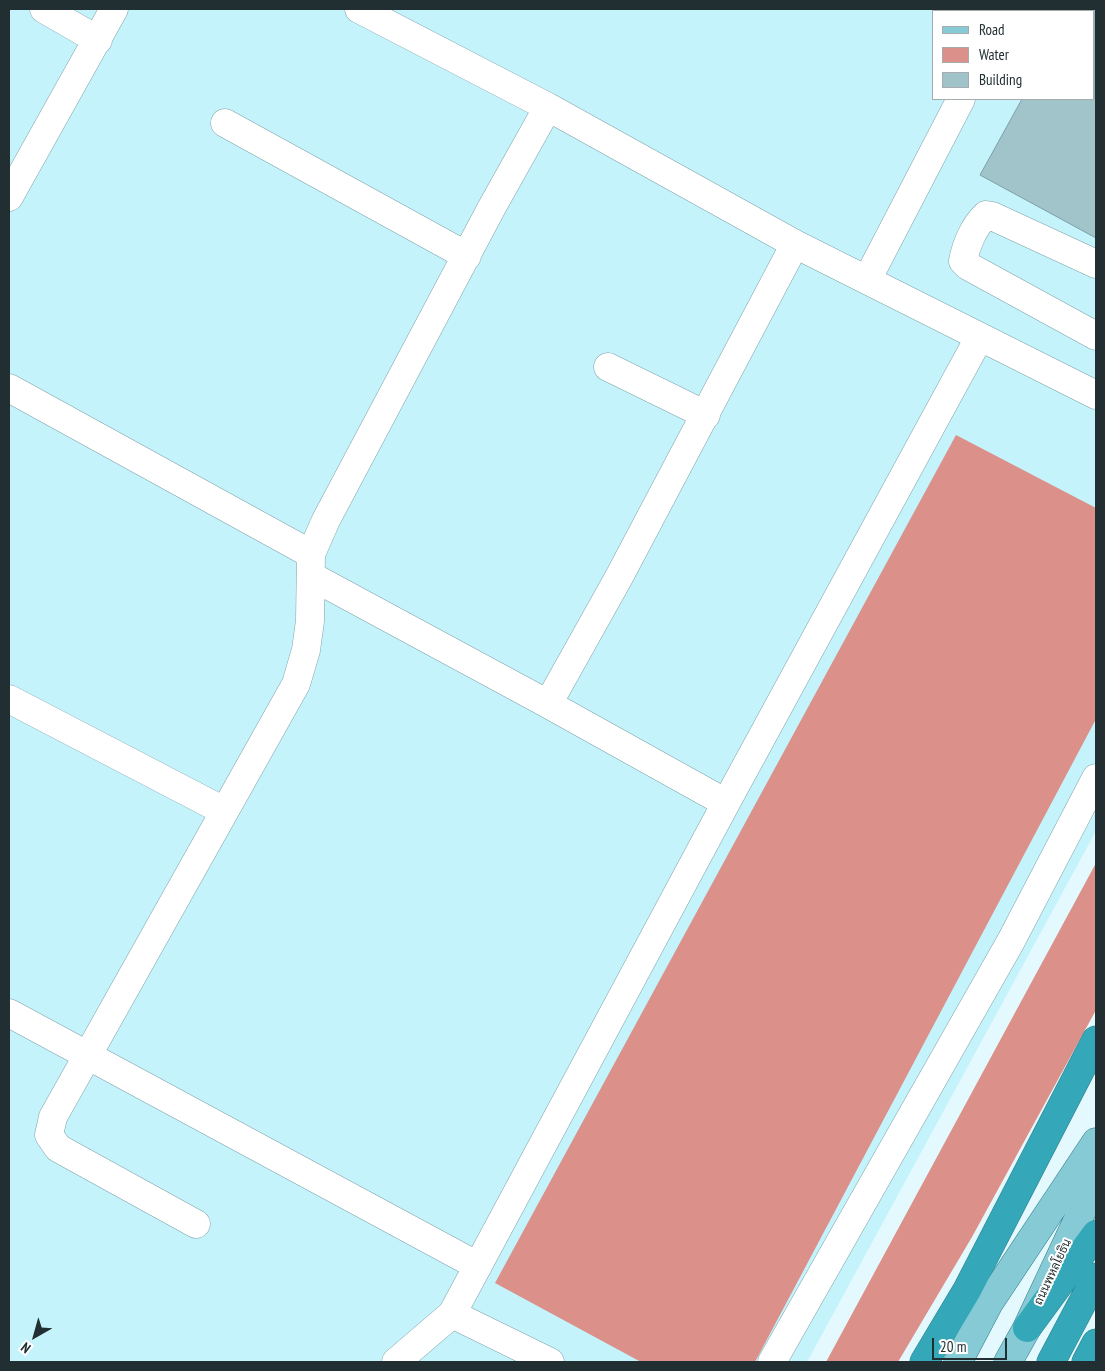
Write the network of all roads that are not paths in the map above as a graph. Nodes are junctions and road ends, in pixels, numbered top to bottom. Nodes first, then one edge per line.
1 (44, 9) edge
2 (114, 9) edge
3 (359, 9) edge
4 (98, 40) junction
5 (960, 100) edge
6 (548, 107) junction
7 (225, 123) dead end
8 (9, 197) edge
9 (795, 244) junction
10 (466, 256) junction
11 (1096, 264) edge
12 (867, 280) junction
13 (1096, 336) edge
14 (980, 338) junction
15 (608, 367) dead end
16 (9, 388) edge
17 (1096, 395) edge
18 (706, 415) junction
19 (311, 565) junction
20 (9, 699) edge
21 (548, 704) junction
22 (1096, 778) edge
23 (726, 803) junction
24 (224, 811) junction
25 (9, 1013) edge
26 (1096, 1040) edge
27 (89, 1057) junction
28 (1096, 1142) edge
29 (1096, 1181) edge
30 (196, 1224) dead end
31 (1096, 1234) edge
32 (478, 1266) junction
33 (1096, 1277) edge
34 (452, 1314) junction
35 (1027, 1328) junction
36 (1096, 1343) edge
37 (396, 1362) edge
38 (550, 1362) edge
39 (772, 1362) edge
40 (924, 1362) edge
41 (958, 1362) edge
42 (1008, 1362) edge
43 (1051, 1362) edge
44 (1086, 1362) edge

1 - 4 street
2 - 4 street
3 - 6 street
4 - 8 street
5 - 12 street
6 - 9 street
6 - 10 street
7 - 10 street
9 - 12 street
9 - 18 street
10 - 19 street
11 - 13 street
12 - 14 street
14 - 17 street
14 - 23 street
15 - 18 street
16 - 19 street
18 - 21 street
19 - 21 street
19 - 24 street
20 - 24 street
21 - 23 street
22 - 39 street
23 - 32 street
24 - 27 street
25 - 27 street
26 - 40 highway
27 - 30 street
27 - 32 street
28 - 41 main road
29 - 35 main road, ถนนพหลโยธิน
31 - 35 highway
32 - 34 street
33 - 43 highway
34 - 37 street
34 - 38 street
35 - 42 main road, ถนนพหลโยธิน
36 - 44 highway

